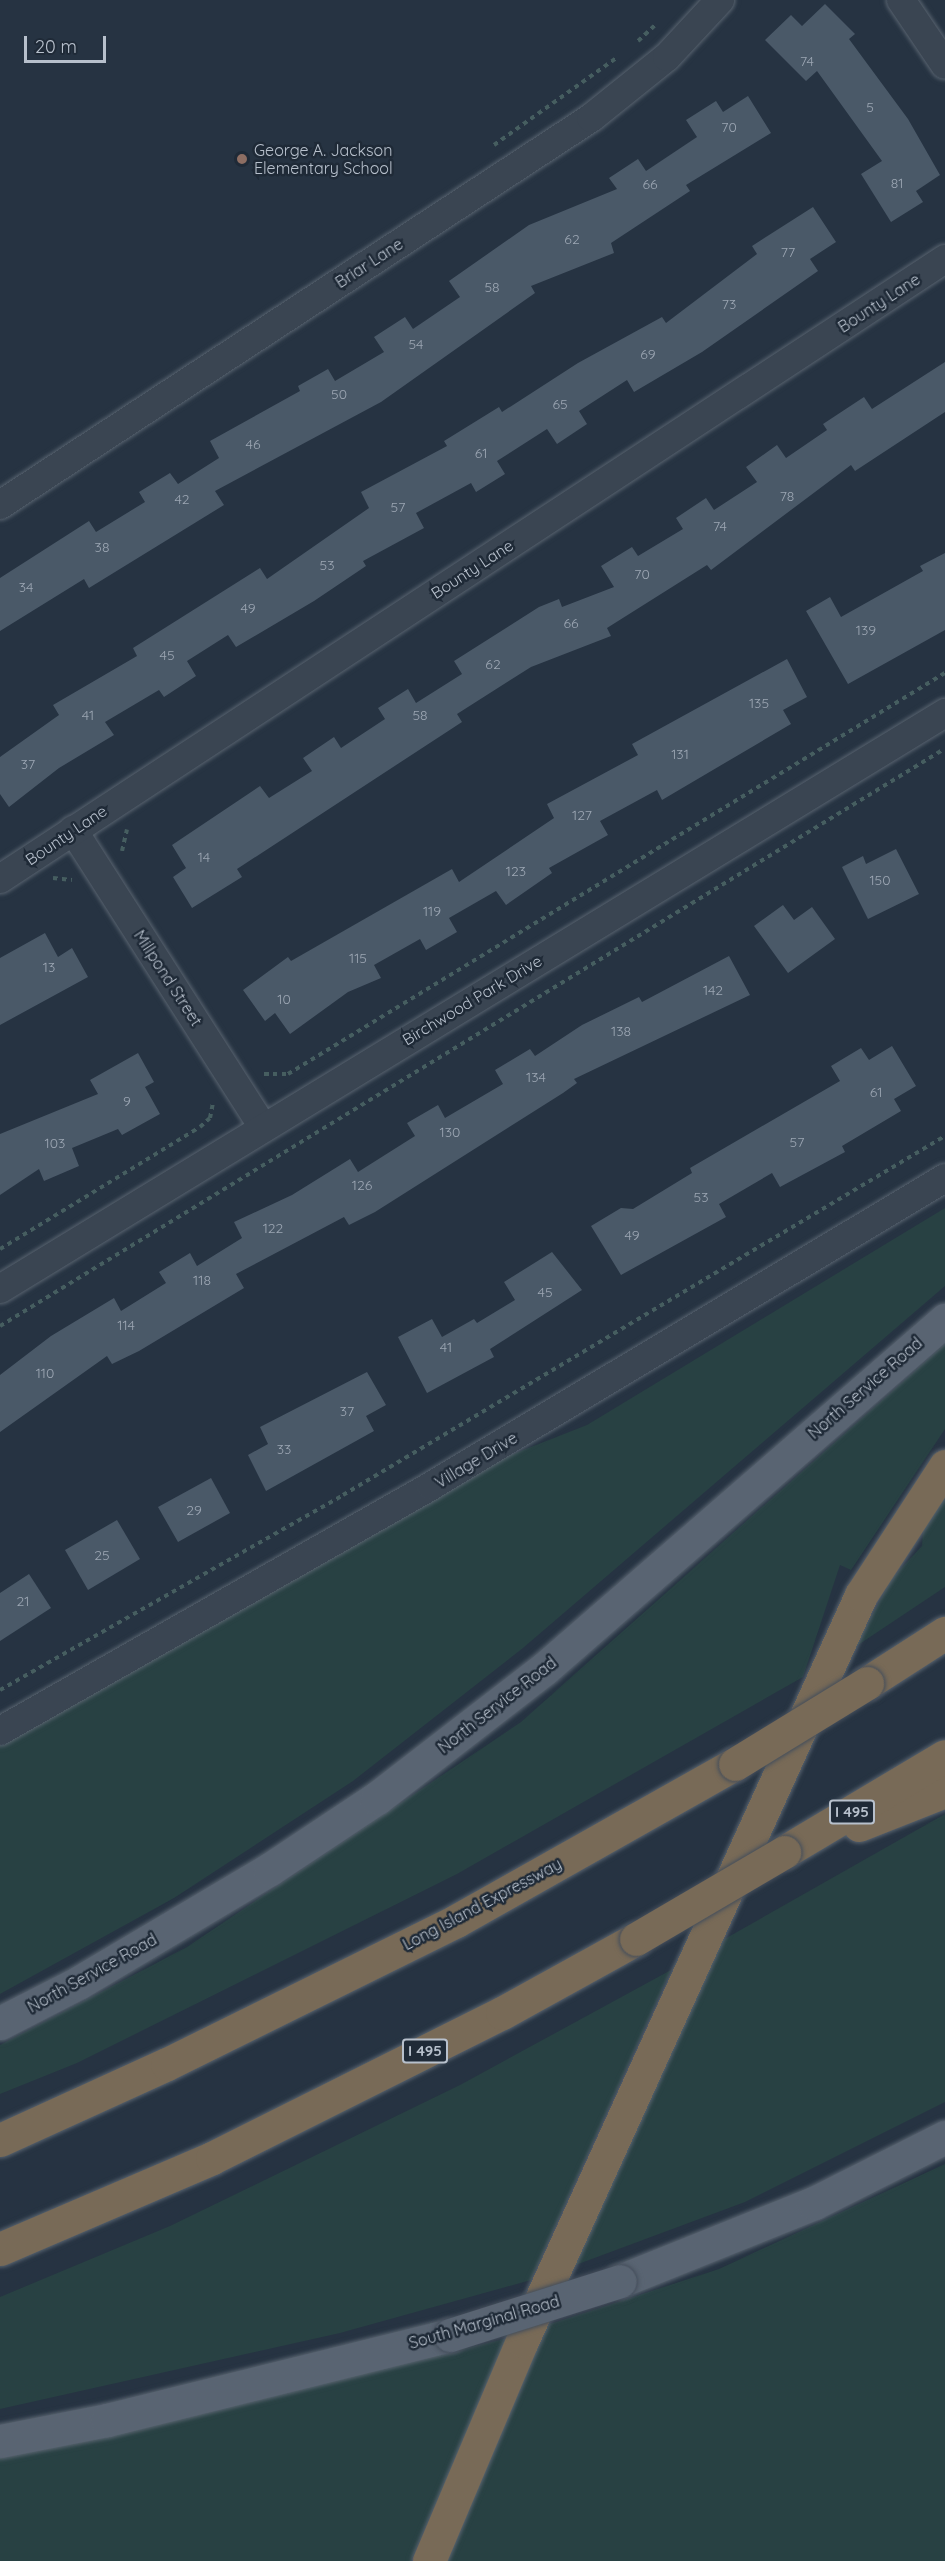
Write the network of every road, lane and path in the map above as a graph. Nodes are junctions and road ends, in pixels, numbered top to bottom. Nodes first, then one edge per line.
1 (720, 0) edge
2 (901, 0) edge
3 (664, 16) dead end
4 (632, 47) dead end
5 (623, 54) dead end
6 (945, 65) edge
7 (491, 147) dead end
8 (945, 260) edge
9 (0, 505) edge
10 (945, 673) edge
11 (945, 713) edge
12 (945, 749) edge
13 (73, 830) junction
14 (0, 879) edge
15 (42, 883) dead end
16 (77, 884) dead end
17 (256, 1067) dead end
18 (212, 1095) dead end
19 (263, 1127) junction
20 (945, 1136) edge
21 (945, 1178) edge
22 (0, 1249) edge
23 (0, 1289) edge
24 (945, 1320) edge
25 (0, 1326) edge
26 (945, 1466) edge
27 (945, 1633) edge
28 (0, 1690) edge
29 (0, 1731) edge
30 (935, 1780) edge
31 (0, 2023) edge
32 (945, 2137) edge
33 (0, 2140) edge
34 (0, 2249) edge
35 (0, 2441) edge
36 (429, 2561) edge

1 - 9 street, Briar Lane
2 - 6 street
3 - 4 path
5 - 7 path
8 - 13 street, Bounty Lane
10 - 17 path
11 - 19 street, Birchwood Park Drive
12 - 25 path
13 - 14 street, Bounty Lane
13 - 19 street, Millpond Street
15 - 16 path
18 - 22 path
19 - 23 street, Birchwood Park Drive
20 - 28 path
21 - 29 street, Village Drive
24 - 31 main road, North Service Road
26 - 36 highway
27 - 33 highway, Long Island Expressway, bridge
30 - 34 highway, I 495, bridge
32 - 35 main road, South Marginal Road, bridge

